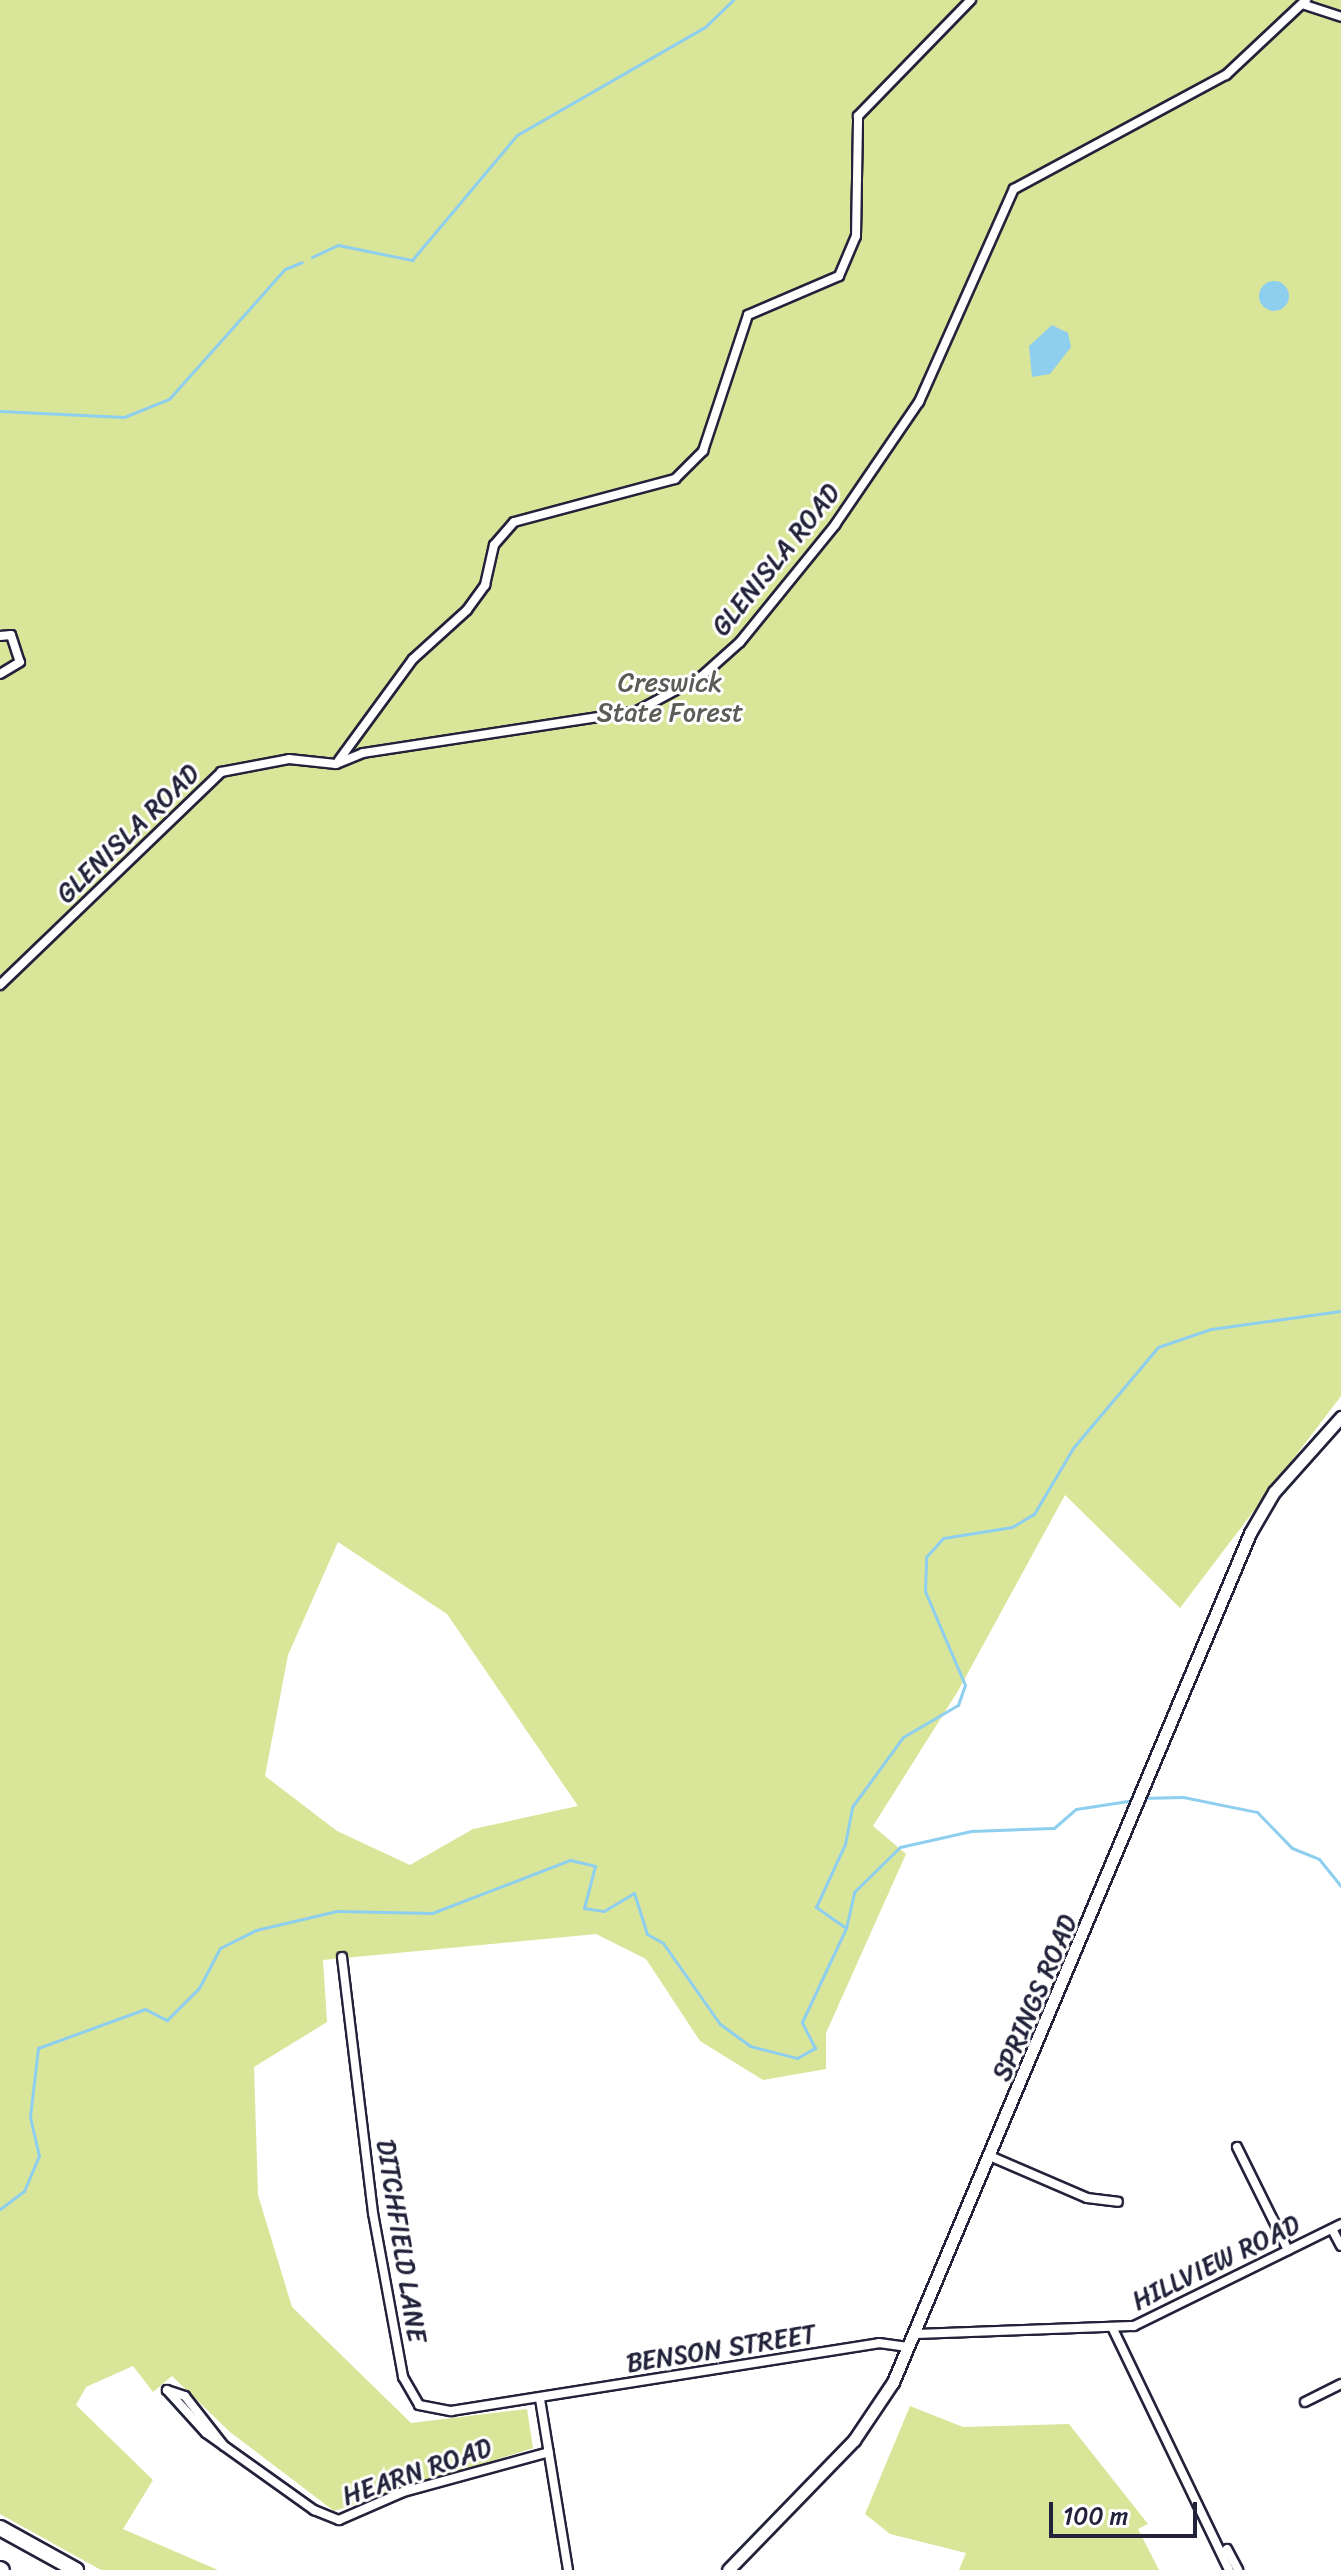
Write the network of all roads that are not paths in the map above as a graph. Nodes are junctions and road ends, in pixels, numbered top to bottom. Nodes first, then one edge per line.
1 (971, 0) edge
2 (1305, 3) edge
3 (1341, 17) edge
4 (0, 636) edge
5 (0, 674) edge
6 (336, 764) junction
7 (0, 985) edge
8 (1341, 1417) edge
9 (342, 1957) dead end
10 (1237, 2147) dead end
11 (992, 2157) junction
12 (1118, 2202) dead end
13 (1337, 2226) edge
14 (1341, 2246) edge
15 (1288, 2250) junction
16 (1113, 2329) junction
17 (914, 2334) junction
18 (908, 2347) junction
19 (1341, 2384) edge
20 (540, 2399) junction
21 (1305, 2402) dead end
22 (224, 2446) junction
23 (549, 2452) junction
24 (0, 2528) edge
25 (1221, 2542) junction
26 (76, 2570) edge
27 (568, 2570) edge
28 (728, 2570) edge
29 (1229, 2570) edge
30 (1238, 2570) edge

1 - 6 street
2 - 3 street
2 - 6 street, GLENISLA ROAD
4 - 5 street
6 - 7 street, GLENISLA ROAD
8 - 11 street, SPRINGS ROAD
9 - 20 street, DITCHFIELD LANE
10 - 15 street
11 - 12 street
11 - 17 street, SPRINGS ROAD
13 - 14 street
13 - 15 street, HILLVIEW ROAD
15 - 16 street, HILLVIEW ROAD
16 - 17 street, HILLVIEW ROAD
16 - 25 street
17 - 18 street, SPRINGS ROAD
18 - 20 street, BENSON STREET
18 - 28 street, SPRINGS ROAD
19 - 21 street
20 - 23 street
22 - 22 street, HEARN ROAD
22 - 23 street, HEARN ROAD
23 - 27 street
24 - 26 highway
25 - 29 street
25 - 30 street

